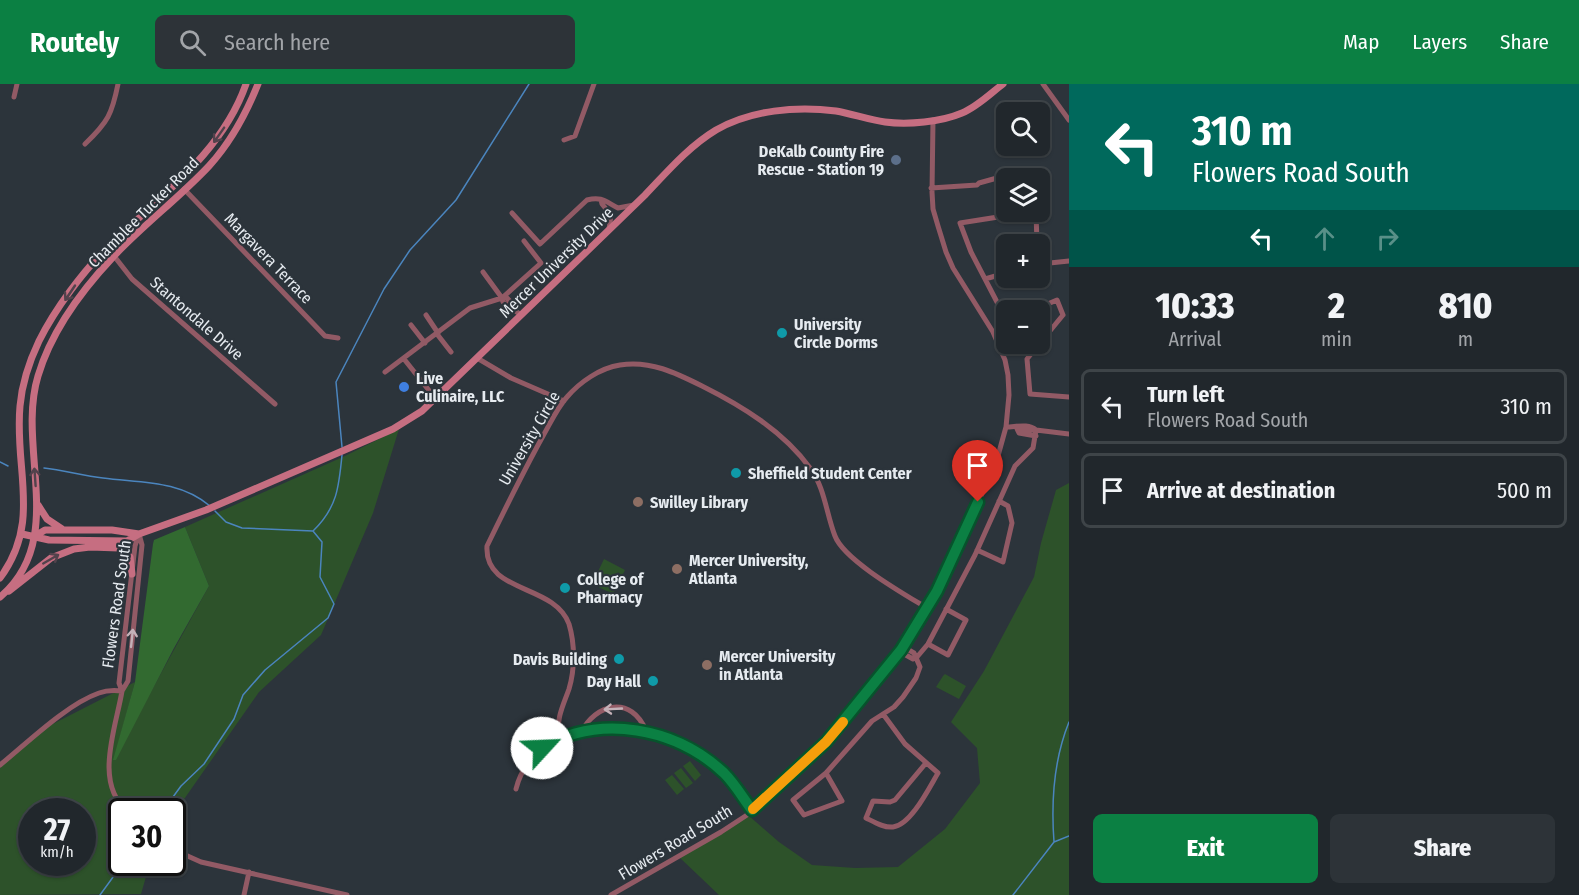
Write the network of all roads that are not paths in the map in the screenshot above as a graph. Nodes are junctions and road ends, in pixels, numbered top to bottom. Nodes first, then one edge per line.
1 (17, 84) edge
2 (118, 84) edge
3 (246, 84) edge
4 (258, 84) edge
5 (594, 84) edge
6 (1003, 84) edge
7 (1043, 84) edge
8 (14, 97) dead end
9 (933, 120) junction
10 (1069, 120) edge
11 (564, 141) dead end
12 (85, 144) dead end
13 (996, 178) edge
14 (931, 188) junction
15 (184, 189) junction
16 (601, 200) junction
17 (635, 204) junction
18 (614, 207) junction
19 (609, 212) junction
20 (512, 213) dead end
21 (996, 217) edge
22 (609, 229) junction
23 (524, 241) dead end
24 (107, 248) junction
25 (113, 256) junction
26 (1069, 261) edge
27 (1050, 263) edge
28 (483, 272) dead end
29 (996, 276) edge
30 (985, 279) junction
31 (502, 298) junction
32 (996, 300) edge
33 (1050, 303) edge
34 (426, 315) dead end
35 (521, 315) junction
36 (1066, 316) edge
37 (411, 325) dead end
38 (1050, 330) edge
39 (438, 333) junction
40 (338, 338) dead end
41 (424, 343) junction
42 (451, 352) dead end
43 (1030, 354) edge
44 (477, 358) junction
45 (404, 359) junction
46 (385, 372) dead end
47 (435, 398) junction
48 (1069, 398) edge
49 (564, 401) junction
50 (275, 404) dead end
51 (1006, 427) junction
52 (1036, 433) junction
53 (1069, 434) edge
54 (999, 501) junction
55 (37, 502) junction
56 (64, 530) junction
57 (22, 534) junction
58 (139, 534) junction
59 (35, 536) junction
60 (977, 550) junction
61 (132, 574) junction
62 (0, 578) edge
63 (2, 595) edge
64 (927, 608) junction
65 (946, 609) junction
66 (928, 644) junction
67 (901, 650) junction
68 (916, 657) junction
69 (122, 691) junction
70 (883, 714) junction
71 (646, 731) junction
72 (581, 733) junction
73 (559, 738) junction
74 (926, 763) junction
75 (0, 765) edge
76 (826, 773) junction
77 (516, 789) dead end
78 (116, 798) edge
79 (752, 810) junction
80 (186, 855) edge
81 (249, 872) junction
82 (244, 895) edge
83 (347, 895) edge
84 (611, 895) edge

1 - 8 street
2 - 12 street
3 -> 24 main road, Chamblee Tucker Road
4 - 15 main road, Chamblee Tucker Road
5 - 11 street
6 - 9 main road, Mercer University Drive
7 - 10 street
9 - 14 street, Flowers Road South
9 - 17 main road, Mercer University Drive
13 - 14 street
14 - 51 street, Flowers Road South
15 - 25 main road, Chamblee Tucker Road
15 - 40 street, Margavera Terrace
16 - 18 street
16 - 19 street
16 - 20 street
17 - 18 street
17 - 22 main road, Mercer University Drive
18 - 19 street
19 - 22 street
21 - 30 street
22 - 35 main road, Mercer University Drive
23 - 31 street
24 - 25 street, Stantondale Drive
24 -> 57 main road, Chamblee Tucker Road
25 - 50 street, Stantondale Drive
55 -> 25 main road, Chamblee Tucker Road
26 - 27 street
28 - 31 street
29 - 30 street
30 - 32 street
31 - 35 street
31 - 39 street
33 - 36 street
34 - 39 street
35 - 44 main road, Mercer University Drive
36 - 38 street
37 - 41 street
39 - 41 street
39 - 42 street
41 - 45 street
43 - 48 street
44 - 47 main road, Mercer University Drive
44 - 49 street
45 - 46 street
45 - 47 street
47 - 58 main road, Mercer University Drive
49 - 64 street, University Circle
49 - 73 street, University Circle
51 - 52 street
51 - 64 street, Flowers Road South
52 - 53 street
52 - 54 street
54 - 60 street
54 - 60 street
55 - 56 main road
55 - 59 main road, Chamblee Tucker Road
56 - 58 main road, Mercer University Drive
56 - 59 main road, Mercer University Drive
57 - 59 main road, Mercer University Drive
57 - 62 main road, Chamblee Tucker Road
58 - 59 main road, Mercer University Drive
58 - 61 street, Flowers Road South
69 -> 58 street, Flowers Road South
59 - 63 main road, Chamblee Tucker Road
60 - 65 street
63 -> 61 main road
61 - 69 street, Flowers Road South
64 - 67 street, Flowers Road South
65 - 66 street
65 - 66 street
66 - 68 street
67 - 68 street
67 - 79 street, Flowers Road South
68 - 70 street
69 - 75 street
69 - 78 street, Flowers Road South
70 - 74 street
70 - 76 street
71 - 72 street
71 -> 72 street
71 - 79 street
72 - 73 street
73 - 77 street
74 - 74 street
76 - 76 street
79 - 84 street, Flowers Road South
80 - 81 street
81 - 82 street
81 - 83 street

